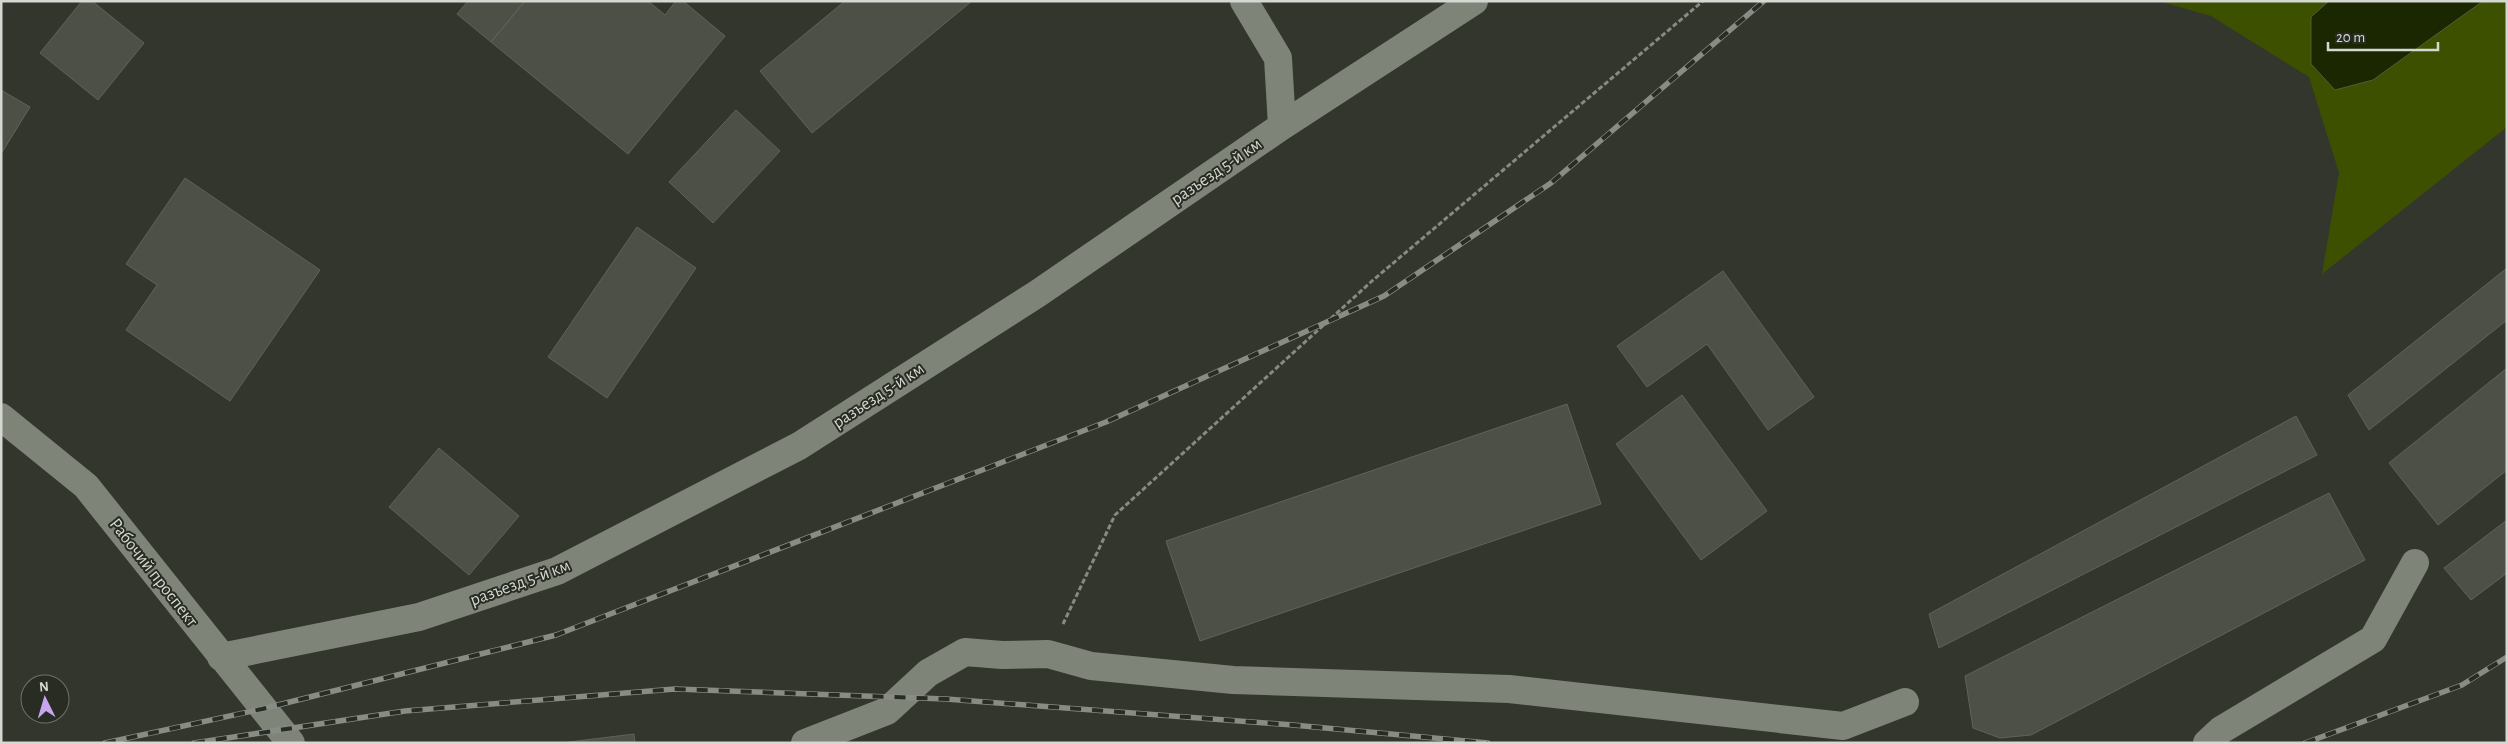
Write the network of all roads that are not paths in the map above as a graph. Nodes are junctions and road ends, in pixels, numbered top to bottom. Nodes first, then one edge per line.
1 (1244, 1) edge
2 (1474, 1) edge
3 (1282, 126) junction
4 (1, 418) edge
5 (2415, 563) dead end
6 (221, 657) junction
7 (1905, 702) dead end
8 (290, 743) edge
9 (805, 743) edge
10 (2207, 743) edge

1 - 3 street
2 - 3 street, разъезд 5-й км
3 - 6 street, разъезд 5-й км
4 - 6 street, Рабочий проспект
5 - 10 street
6 - 8 street, Рабочий проспект
7 - 9 street

